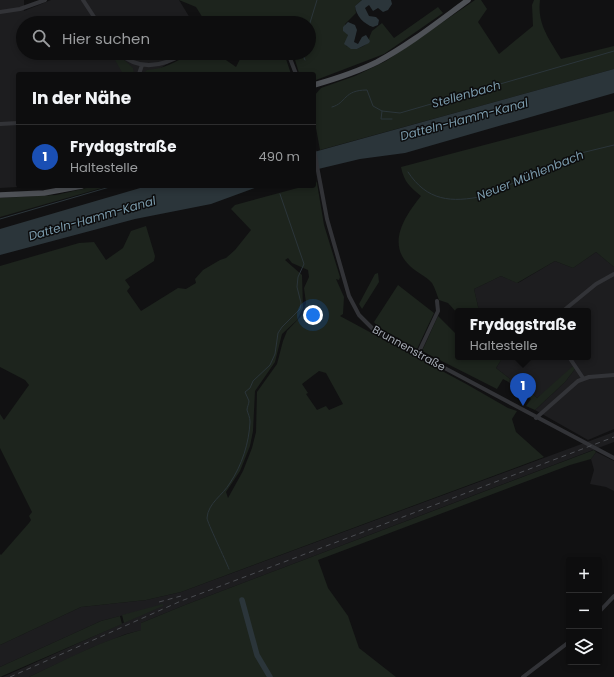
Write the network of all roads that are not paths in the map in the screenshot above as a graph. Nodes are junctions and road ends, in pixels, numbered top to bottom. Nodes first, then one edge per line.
1 (45, 0) edge
2 (83, 0) edge
3 (468, 0) edge
4 (0, 12) edge
5 (93, 16) edge
6 (129, 60) edge
7 (170, 60) edge
8 (291, 60) edge
9 (142, 65) junction
10 (140, 72) edge
11 (295, 72) edge
12 (316, 85) edge
13 (16, 123) edge
14 (0, 124) edge
15 (316, 159) edge
16 (71, 188) edge
17 (0, 195) edge
18 (614, 274) edge
19 (437, 301) dead end
20 (567, 308) edge
21 (418, 354) junction
22 (572, 360) edge
23 (614, 375) edge
24 (583, 378) junction
25 (536, 418) junction
26 (614, 458) edge
27 (614, 596) edge
28 (602, 609) edge
29 (566, 644) edge
30 (523, 677) edge

1 - 4 street
2 - 5 street
3 - 12 main road
6 - 9 street
7 - 9 street
8 - 11 street
9 - 10 street
13 - 14 street
15 - 21 street, Brunnenstraße
16 - 17 main road
18 - 20 street
19 - 21 street
21 - 25 street, Brunnenstraße
22 - 24 street
23 - 24 street
24 - 25 street
25 - 26 street, Brunnenstraße
27 - 28 street
29 - 30 street

